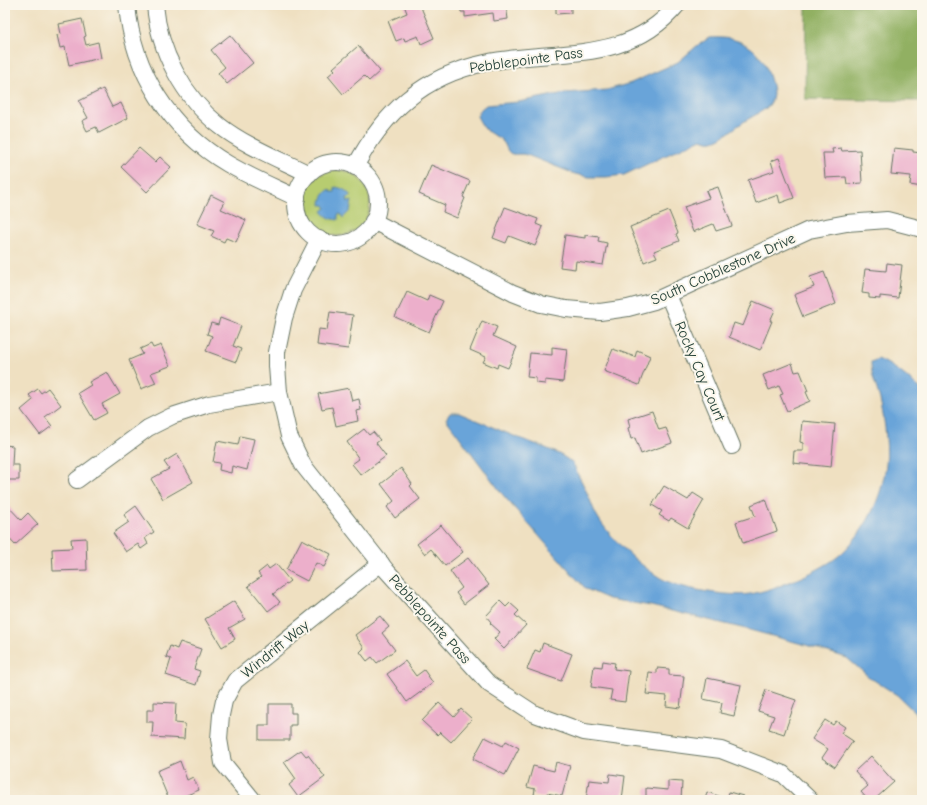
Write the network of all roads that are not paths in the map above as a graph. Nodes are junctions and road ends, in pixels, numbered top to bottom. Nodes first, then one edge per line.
1 (127, 5) edge
2 (155, 5) edge
3 (677, 5) edge
4 (355, 167) junction
5 (309, 174) junction
6 (297, 198) junction
7 (374, 221) junction
8 (922, 229) edge
9 (319, 239) junction
10 (668, 295) junction
11 (279, 392) junction
12 (732, 446) dead end
13 (77, 480) dead end
14 (381, 563) junction
15 (253, 800) edge
16 (810, 800) edge

1 - 6 street
2 - 5 street
3 - 4 street, Pebblepointe Pass
4 - 5 street
4 - 7 street
5 - 6 street
6 - 9 street
7 - 9 street
7 - 10 street, South Cobblestone Drive
8 - 10 street, South Cobblestone Drive
9 - 11 street, Pebblepointe Pass
10 - 12 street, Rocky Cay Court
11 - 13 street
11 - 14 street, Pebblepointe Pass
14 - 15 street, Windrift Way
14 - 16 street, Pebblepointe Pass

